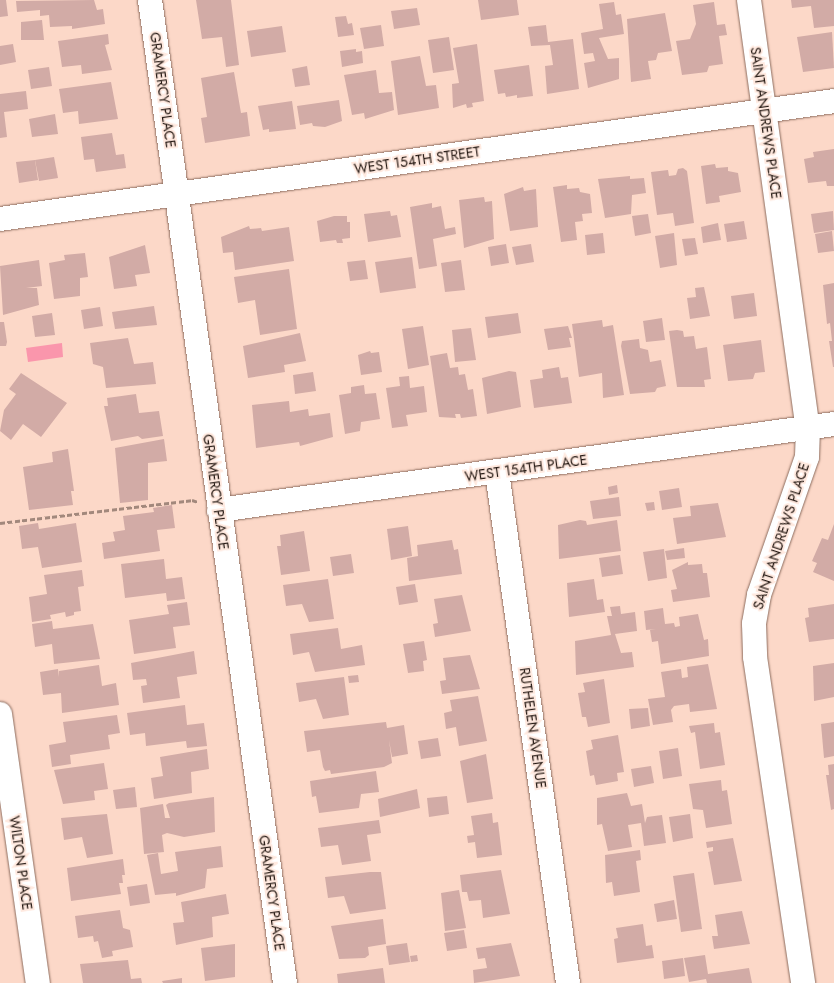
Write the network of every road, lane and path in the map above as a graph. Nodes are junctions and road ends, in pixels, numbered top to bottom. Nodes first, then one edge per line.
1 (150, 0) edge
2 (749, 0) edge
3 (834, 102) edge
4 (764, 111) junction
5 (177, 194) junction
6 (0, 219) edge
7 (834, 424) edge
8 (808, 428) junction
9 (497, 472) junction
10 (218, 510) junction
11 (0, 523) edge
12 (0, 714) edge
13 (38, 983) edge
14 (285, 983) edge
15 (568, 983) edge
16 (803, 983) edge

1 - 5 street, GRAMERCY PLACE
2 - 4 street, SAINT ANDREWS PLACE
3 - 4 street, WEST 154TH STREET
4 - 5 street, WEST 154TH STREET
4 - 8 street, SAINT ANDREWS PLACE
5 - 6 street, WEST 154TH STREET
5 - 10 street, GRAMERCY PLACE
7 - 8 street, WEST 154TH PLACE
8 - 9 street, WEST 154TH PLACE
8 - 16 street, SAINT ANDREWS PLACE
9 - 10 street, WEST 154TH PLACE
9 - 15 street, RUTHELEN AVENUE
10 - 11 path
10 - 14 street, GRAMERCY PLACE
12 - 13 street, WILTON PLACE

